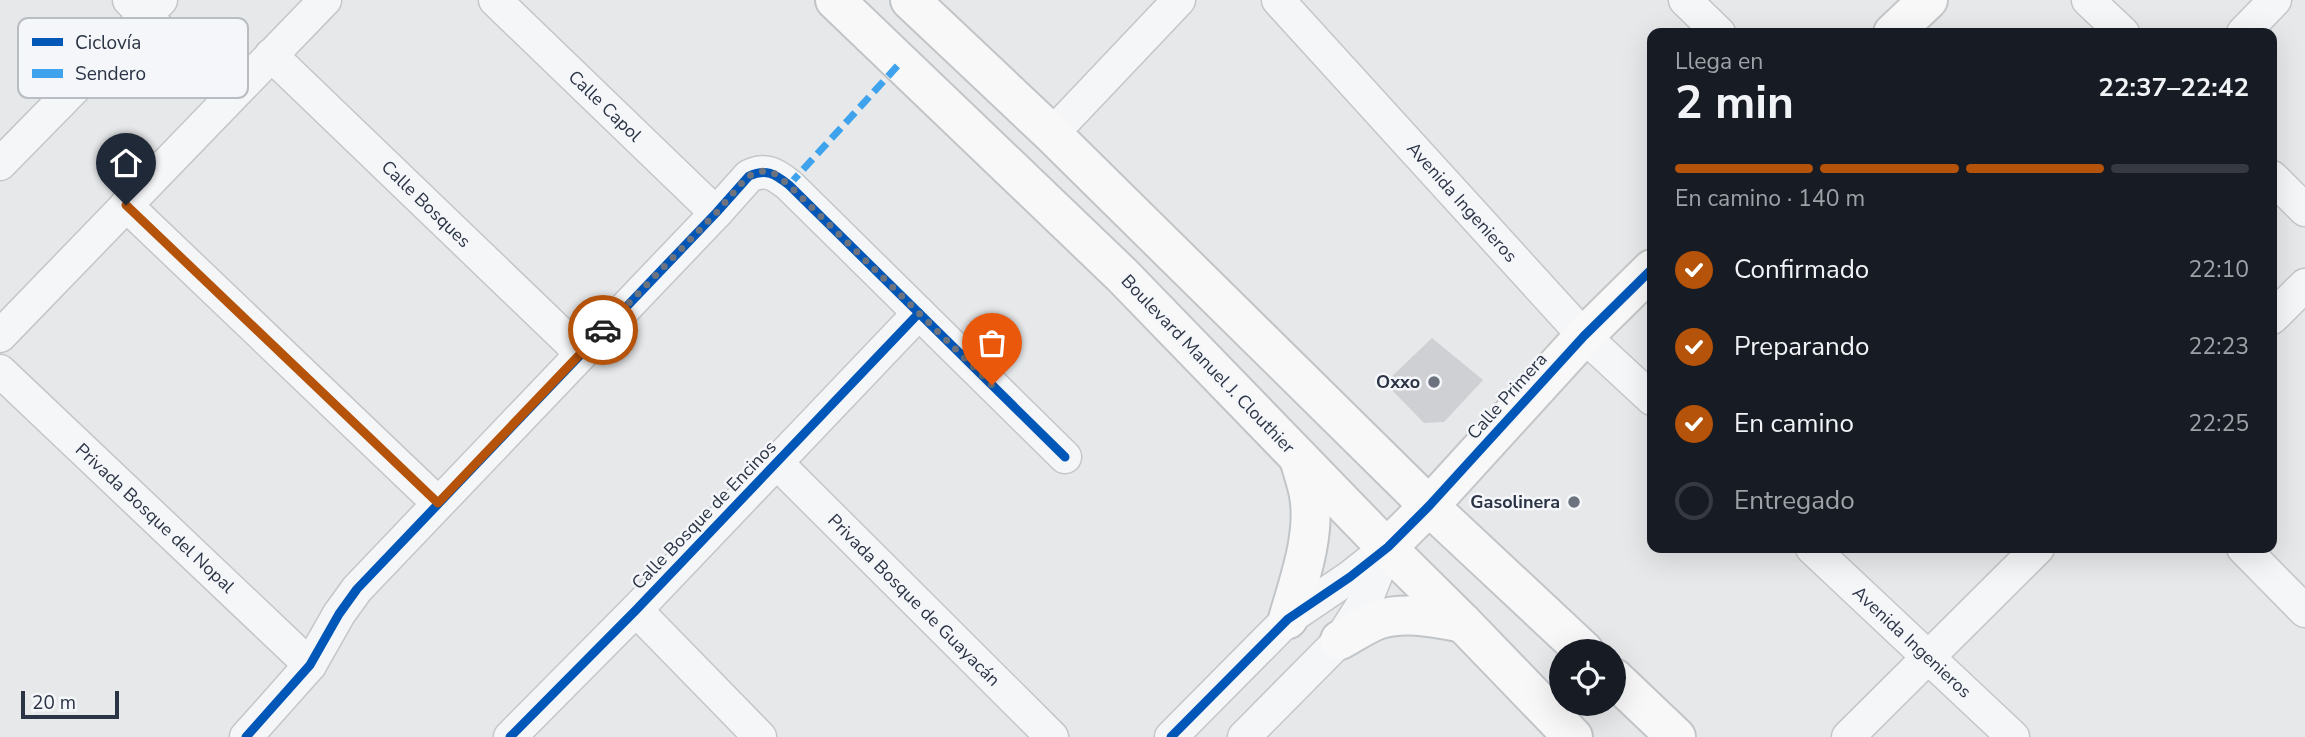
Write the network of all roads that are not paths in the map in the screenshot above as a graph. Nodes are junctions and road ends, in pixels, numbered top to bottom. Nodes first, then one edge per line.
1 (325, 0) edge
2 (495, 0) edge
3 (835, 0) edge
4 (910, 0) edge
5 (1179, 0) edge
6 (1278, 0) edge
7 (1685, 0) edge
8 (1928, 0) edge
9 (2088, 0) edge
10 (2275, 0) edge
11 (145, 5) edge
12 (133, 18) edge
13 (157, 18) edge
14 (1714, 28) edge
15 (1899, 28) edge
16 (2118, 28) edge
17 (2248, 28) edge
18 (271, 55) junction
19 (248, 79) edge
20 (60, 98) edge
21 (229, 98) edge
22 (1052, 134) junction
23 (0, 164) edge
24 (2277, 182) edge
25 (126, 205) junction
26 (2305, 210) edge
27 (716, 213) junction
28 (1647, 274) edge
29 (2305, 285) edge
30 (919, 313) junction
31 (2277, 313) edge
32 (0, 336) edge
33 (1584, 336) junction
34 (581, 353) junction
35 (0, 371) edge
36 (1647, 394) edge
37 (1065, 457) dead end
38 (1299, 458) junction
39 (776, 462) junction
40 (438, 503) junction
41 (1429, 506) junction
42 (1388, 547) junction
43 (1817, 553) edge
44 (2033, 553) edge
45 (2248, 553) edge
46 (636, 610) junction
47 (2305, 611) edge
48 (1288, 619) junction
49 (1463, 622) junction
50 (1571, 639) edge
51 (1340, 640) junction
52 (1928, 656) junction
53 (310, 665) junction
54 (1626, 689) edge
55 (246, 737) edge
56 (510, 737) edge
57 (760, 737) edge
58 (1052, 737) edge
59 (1171, 737) edge
60 (1244, 737) edge
61 (1573, 737) edge
62 (1676, 737) edge
63 (1848, 737) edge
64 (2013, 737) edge

1 - 18 street
2 - 27 street, Calle Capol
3 - 38 main road, Boulevard Manuel J. Clouthier
4 - 22 main road
5 - 22 street
6 - 33 street, Avenida Ingenieros
7 - 14 street
8 - 15 main road
9 - 16 street
10 - 17 street
11 - 12 street
11 - 13 street
18 - 19 street
18 - 34 street, Calle Bosques
20 - 23 street
21 - 25 street
22 - 41 main road
24 - 26 street
25 - 32 street
25 - 40 street
27 - 30 street
27 - 34 street
28 - 33 main road, Calle Primera
29 - 31 street
30 - 37 street
30 - 39 street, Calle Bosque de Encinos
33 - 36 street, Avenida Ingenieros
33 - 41 main road, Calle Primera
34 - 40 street
35 - 53 street, Privada Bosque del Nopal
38 - 42 main road, Boulevard Manuel J. Clouthier
38 - 48 main road
39 - 46 street, Calle Bosque de Encinos
39 - 58 street, Privada Bosque de Guayacán
40 - 53 street
41 - 42 main road, Calle Primera
41 - 50 main road
42 - 48 street
42 - 49 main road, Boulevard Manuel J. Clouthier
42 - 51 street
43 - 52 street, Avenida Ingenieros
44 - 52 street
45 - 47 street
46 - 56 street, Calle Bosque de Encinos
46 - 57 street
48 - 59 street
49 - 51 main road
49 - 61 main road, Boulevard Manuel J. Clouthier
51 - 60 street
52 - 63 street
52 - 64 street, Avenida Ingenieros
53 - 55 street
54 - 62 main road

